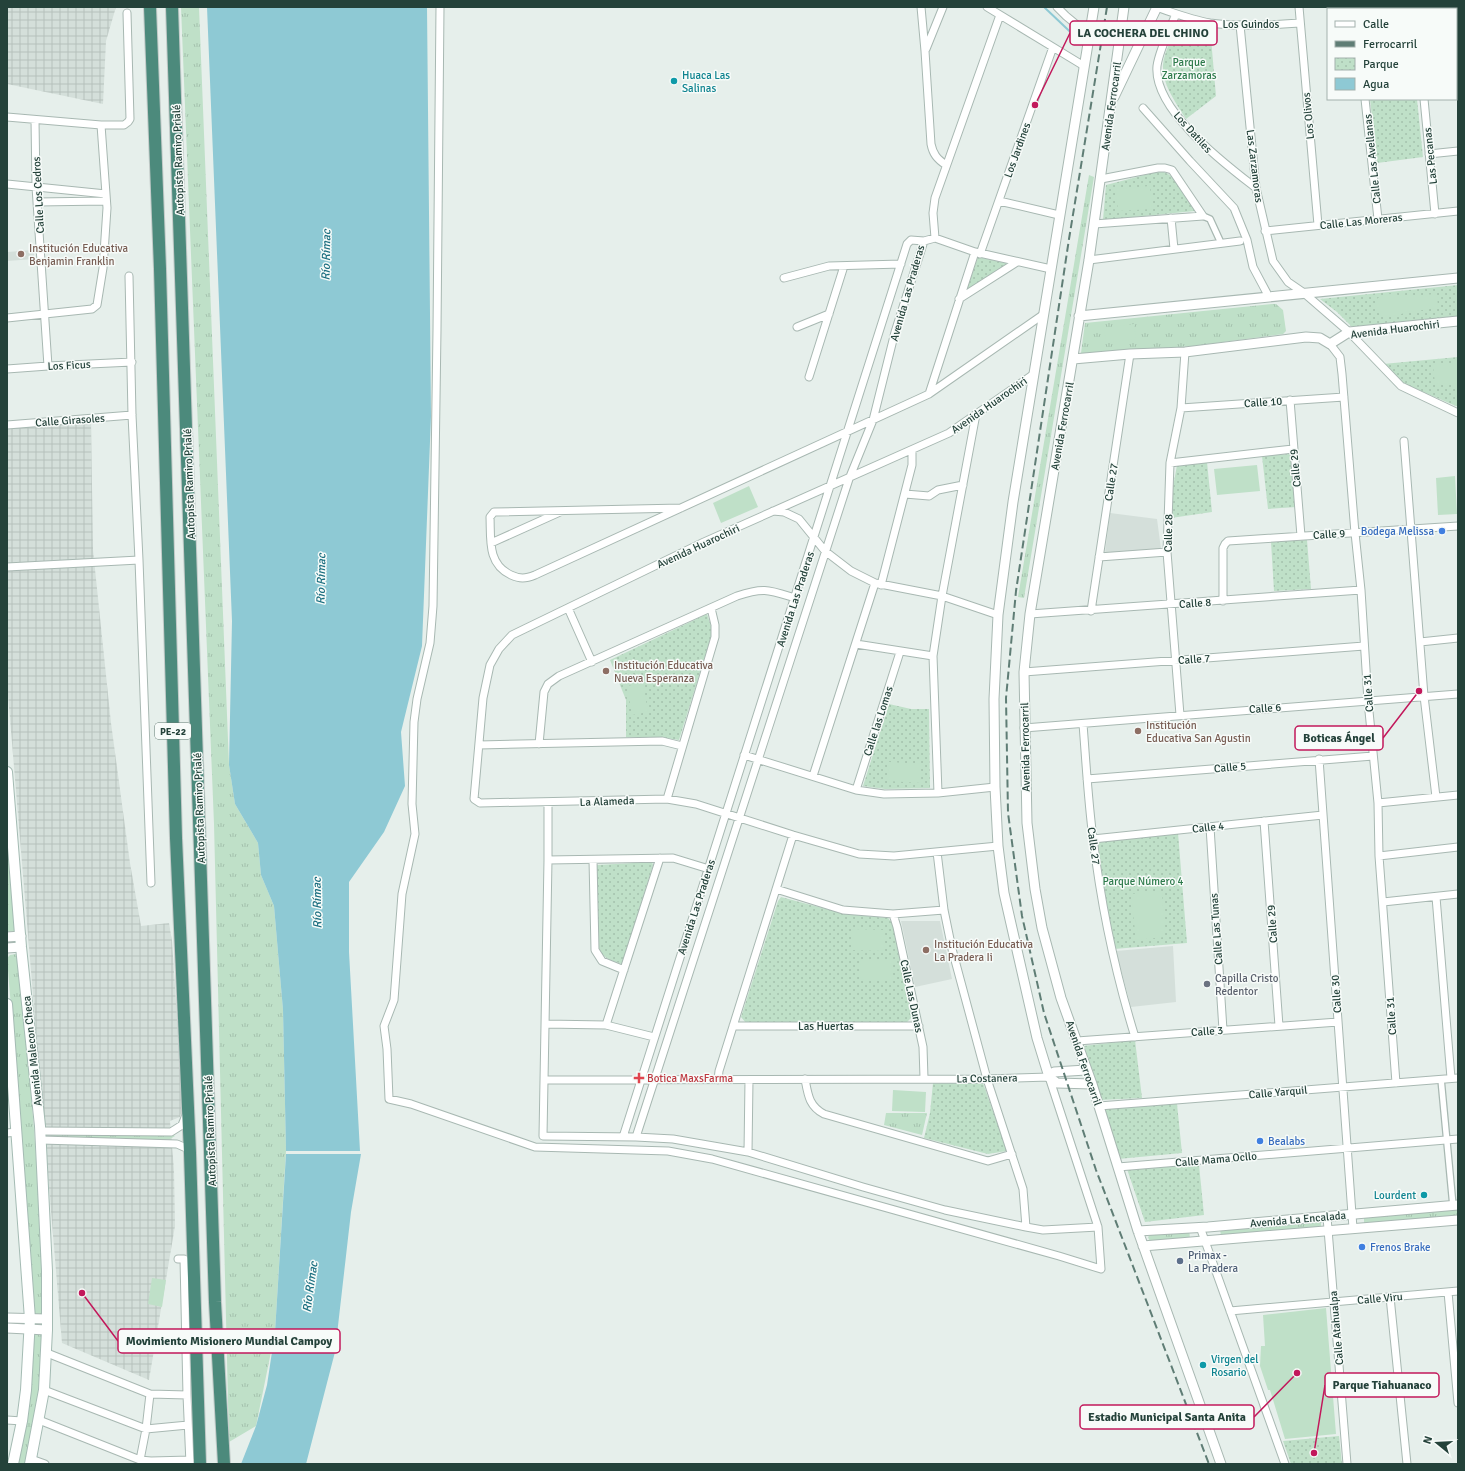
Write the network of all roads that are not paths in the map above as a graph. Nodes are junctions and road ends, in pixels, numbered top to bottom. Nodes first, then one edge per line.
1 (150, 7) edge
2 (172, 7) edge
3 (440, 7) edge
4 (920, 7) edge
5 (943, 7) edge
6 (987, 7) edge
7 (1057, 7) edge
8 (1094, 7) edge
9 (1124, 7) edge
10 (1157, 7) edge
11 (1299, 7) edge
12 (1371, 7) edge
13 (1356, 8) edge
14 (127, 13) dead end
15 (1176, 14) junction
16 (1000, 15) junction
17 (1300, 24) junction
18 (1240, 25) junction
19 (1089, 35) junction
20 (1053, 48) junction
21 (925, 51) junction
22 (1084, 66) junction
23 (1366, 100) edge
24 (1424, 100) edge
25 (1111, 104) junction
26 (1143, 108) dead end
27 (7, 117) edge
28 (35, 120) junction
29 (101, 125) junction
30 (1458, 151) edge
31 (1429, 154) junction
32 (946, 165) junction
33 (1101, 179) junction
34 (7, 184) edge
35 (36, 187) junction
36 (1256, 188) junction
37 (106, 197) junction
38 (999, 201) junction
39 (37, 202) junction
40 (1458, 211) edge
41 (1435, 214) junction
42 (1059, 215) junction
43 (1203, 216) junction
44 (1171, 218) junction
45 (1378, 219) junction
46 (1094, 224) junction
47 (1318, 226) junction
48 (1265, 231) junction
49 (935, 238) junction
50 (924, 241) junction
51 (1240, 241) dead end
52 (1221, 243) junction
53 (1174, 249) junction
54 (977, 253) junction
55 (1089, 260) junction
56 (1016, 262) junction
57 (901, 264) junction
58 (844, 266) junction
59 (1051, 270) junction
60 (129, 276) dead end
61 (784, 278) dead end
62 (1458, 278) edge
63 (1304, 294) junction
64 (1269, 296) junction
65 (960, 299) junction
66 (44, 314) junction
67 (829, 314) junction
68 (1044, 314) junction
69 (1080, 316) junction
70 (7, 318) edge
71 (1458, 321) edge
72 (797, 327) dead end
73 (1349, 332) junction
74 (1330, 344) junction
75 (1185, 352) junction
76 (1130, 354) junction
77 (1073, 359) junction
78 (132, 362) junction
79 (48, 366) junction
80 (7, 370) edge
81 (1034, 374) junction
82 (809, 377) dead end
83 (929, 394) junction
84 (1344, 397) junction
85 (1290, 400) junction
86 (1181, 408) junction
87 (1458, 413) edge
88 (976, 414) junction
89 (132, 415) junction
90 (873, 420) junction
91 (7, 424) edge
92 (848, 431) junction
93 (1404, 440) dead end
94 (912, 450) junction
95 (1293, 450) junction
96 (1170, 463) junction
97 (849, 479) junction
98 (963, 485) junction
99 (830, 487) junction
100 (905, 494) junction
101 (681, 508) junction
102 (563, 510) junction
103 (772, 511) junction
104 (1458, 526) edge
105 (1411, 529) junction
106 (1355, 533) junction
107 (814, 536) junction
108 (1301, 536) junction
109 (491, 543) junction
110 (825, 551) junction
111 (1167, 552) junction
112 (1099, 558) junction
113 (139, 560) junction
114 (7, 567) edge
115 (878, 584) junction
116 (1361, 590) junction
117 (942, 596) junction
118 (795, 598) junction
119 (1223, 601) junction
120 (1171, 604) junction
121 (568, 608) junction
122 (711, 608) junction
123 (1091, 611) junction
124 (1030, 614) junction
125 (998, 615) junction
126 (1458, 638) edge
127 (1420, 642) junction
128 (856, 644) junction
129 (1364, 646) junction
130 (900, 652) junction
131 (933, 656) junction
132 (1175, 661) junction
133 (592, 662) junction
134 (1024, 672) junction
135 (1458, 694) edge
136 (1424, 696) junction
137 (1368, 701) junction
138 (1180, 715) junction
139 (1083, 724) junction
140 (1024, 728) junction
141 (539, 744) junction
142 (478, 745) junction
143 (682, 746) junction
144 (744, 755) junction
145 (1373, 756) junction
146 (757, 759) junction
147 (1318, 759) junction
148 (7, 772) edge
149 (813, 776) junction
150 (1087, 779) junction
151 (995, 787) junction
152 (856, 790) junction
153 (938, 793) junction
154 (1458, 795) edge
155 (1436, 797) junction
156 (474, 799) joint
157 (667, 799) junction
158 (548, 803) junction
159 (1378, 803) junction
160 (726, 814) junction
161 (1323, 816) junction
162 (738, 818) junction
163 (1264, 821) junction
164 (1210, 827) junction
165 (793, 835) junction
166 (1093, 838) junction
167 (998, 846) junction
168 (1458, 848) edge
169 (937, 852) junction
170 (1379, 856) junction
171 (660, 858) junction
172 (548, 860) junction
173 (593, 860) junction
174 (709, 869) junction
175 (151, 883) dead end
176 (776, 889) junction
177 (1458, 894) edge
178 (1436, 897) junction
179 (1383, 902) junction
180 (944, 910) junction
181 (893, 914) junction
182 (21, 936) junction
183 (7, 937) edge
184 (21, 947) junction
185 (7, 948) edge
186 (624, 970) junction
187 (7, 1004) edge
188 (1338, 1022) junction
189 (545, 1024) junction
190 (606, 1025) junction
191 (733, 1026) junction
192 (919, 1026) junction
193 (1279, 1026) junction
194 (1223, 1030) junction
195 (654, 1037) junction
196 (1135, 1037) junction
197 (1077, 1041) junction
198 (1086, 1070) junction
199 (1049, 1077) junction
200 (924, 1078) junction
201 (1454, 1078) edge
202 (806, 1079) junction
203 (987, 1079) junction
204 (1441, 1079) junction
205 (544, 1080) junction
206 (718, 1080) junction
207 (749, 1080) junction
208 (640, 1081) junction
209 (654, 1081) junction
210 (1396, 1083) junction
211 (1092, 1084) junction
212 (1343, 1087) junction
213 (1099, 1106) junction
214 (188, 1109) junction
215 (12, 1133) edge
216 (41, 1136) junction
217 (623, 1137) junction
218 (636, 1137) junction
219 (1458, 1139) edge
220 (1447, 1140) junction
221 (1347, 1148) junction
222 (748, 1152) junction
223 (190, 1153) junction
224 (1012, 1154) junction
225 (1118, 1167) junction
226 (1456, 1206) edge
227 (1352, 1214) junction
228 (1327, 1217) junction
229 (1458, 1220) edge
230 (1026, 1227) junction
231 (1098, 1227) junction
232 (1200, 1227) junction
233 (1353, 1228) junction
234 (1328, 1230) junction
235 (1138, 1231) junction
236 (1205, 1241) junction
237 (1143, 1246) junction
238 (178, 1259) dead end
239 (1458, 1291) edge
240 (1448, 1292) junction
241 (1390, 1297) junction
242 (1334, 1302) junction
243 (1230, 1311) junction
244 (7, 1318) edge
245 (30, 1319) junction
246 (48, 1319) junction
247 (7, 1328) edge
248 (30, 1330) junction
249 (47, 1330) junction
250 (47, 1353) junction
251 (44, 1390) junction
252 (150, 1394) junction
253 (187, 1395) junction
254 (1458, 1403) edge
255 (7, 1420) edge
256 (39, 1420) junction
257 (22, 1421) junction
258 (188, 1424) junction
259 (146, 1429) junction
260 (140, 1460) junction
261 (195, 1460) edge
262 (31, 1461) edge
263 (150, 1463) edge
264 (13, 1464) edge
265 (45, 1464) edge
266 (224, 1464) edge
267 (1221, 1464) edge
268 (1285, 1464) edge
269 (1347, 1464) edge
270 (1407, 1464) edge

1 - 214 highway, Autopista Ramiro Prialé / PE-22
2 - 266 highway, Autopista Ramiro Prialé / PE-22
3 - 231 street
4 - 21 street
5 - 21 street
6 - 16 street
7 - 19 street
8 - 19 street
9 - 25 street, Avenida Ferrocarril
10 - 15 street, Los Guindos
10 - 25 street
11 - 17 street, Los Olivos
12 - 13 street
14 - 29 street
15 - 18 street, Los Guindos
15 - 36 street, Los Datiles
16 - 20 street
16 - 32 street, Avenida Las Praderas
17 - 18 street, Los Guindos
17 - 47 street, Los Olivos
18 - 36 street, Las Zarzamoras
19 - 22 street
20 - 22 street
20 - 38 street, Los Jardines
21 - 32 street
22 - 42 street
23 - 45 street, Calle Las Avellanas
24 - 31 street, Las Pecanas
25 - 33 street, Avenida Ferrocarril
26 - 64 street
27 - 28 street
28 - 29 street
28 - 35 street, Calle Los Cedros
29 - 37 street
30 - 31 street
31 - 41 street, Las Pecanas
32 - 49 street, Avenida Las Praderas
33 - 43 street
33 - 46 street, Avenida Ferrocarril
34 - 35 street
35 - 37 street
35 - 39 street, Calle Los Cedros
36 - 48 street, Las Zarzamoras
37 - 39 street
37 - 66 street
38 - 42 street
38 - 54 street, Los Jardines
39 - 66 street, Calle Los Cedros
40 - 41 street, Calle Las Moreras
41 - 45 street, Calle Las Moreras
42 - 59 street
43 - 44 street
43 - 52 street
44 - 46 street
44 - 53 street
45 - 47 street, Calle Las Moreras
46 - 55 street, Avenida Ferrocarril
47 - 48 street, Calle Las Moreras
48 - 63 street, Las Zarzamoras
49 - 50 street
49 - 54 street
50 - 57 street, Avenida Las Praderas
50 - 90 street, Avenida Las Praderas
51 - 52 street
52 - 53 street
53 - 55 street
54 - 56 street
54 - 65 street, Los Jardines
55 - 69 street, Avenida Ferrocarril
56 - 59 street
56 - 65 street
57 - 58 street
57 - 92 street, Avenida Las Praderas
58 - 61 street
58 - 67 street
59 - 68 street
60 - 78 street
62 - 63 street
63 - 64 street
63 - 73 street, Las Zarzamoras
64 - 69 street
65 - 83 street, Los Jardines
66 - 70 street
66 - 79 street, Calle Los Cedros
67 - 72 street
67 - 82 street
68 - 81 street
68 - 83 street
69 - 77 street, Avenida Ferrocarril
71 - 73 street, Avenida Huarochiri
73 - 74 street, Avenida Huarochiri
73 - 87 street, Las Zarzamoras
74 - 75 street
74 - 84 street, Calle 31
75 - 76 street
75 - 86 street, Calle 28
76 - 77 street
76 - 112 street, Calle 27
77 - 124 street, Avenida Ferrocarril
78 - 79 street, Los Ficus
78 - 89 street
79 - 80 street, Los Ficus
81 - 88 street, Avenida Huarochiri
81 - 125 street
83 - 90 street
84 - 85 street, Calle 10
84 - 106 street, Calle 31
85 - 86 street, Calle 10
85 - 95 street, Calle 29
86 - 96 street, Calle 28
88 - 94 street, Avenida Huarochiri
88 - 98 street
89 - 91 street, Calle Girasoles
89 - 113 street
90 - 92 street
90 - 97 street, Avenida Las Praderas
92 - 99 street, Avenida Las Praderas
92 - 101 street
93 - 105 street
94 - 97 street, Avenida Huarochiri
94 - 100 street
95 - 96 street
95 - 108 street, Calle 29
96 - 111 street, Calle 28
97 - 99 street, Avenida Huarochiri
97 - 110 street, Avenida Las Praderas
98 - 100 street
98 - 117 street
99 - 103 street, Avenida Huarochiri
99 - 107 street, Avenida Las Praderas
100 - 115 street
101 - 102 street
101 - 109 street
102 - 109 street
102 - 109 street
103 - 107 street
103 - 121 street, Avenida Huarochiri
104 - 105 street, Calle 9
105 - 106 street, Calle 9
105 - 127 street
106 - 108 street, Calle 9
106 - 116 street, Calle 31
107 - 110 street
107 - 118 street, Avenida Las Praderas
108 - 119 street, Calle 9
110 - 115 street
110 - 146 street, Avenida Las Praderas
111 - 112 street
111 - 120 street, Calle 28
112 - 123 street, Calle 27
113 - 114 street
113 - 175 street
115 - 117 street
115 - 128 street
116 - 119 street, Calle 8
116 - 129 street, Calle 31
117 - 125 street
117 - 131 street
118 - 122 street
118 - 144 street, Avenida Las Praderas
119 - 120 street, Calle 8
120 - 123 street, Calle 8
120 - 132 street, Calle 28
121 - 133 street
121 - 142 street, Avenida Huarochiri
122 - 133 street
122 - 143 street
123 - 124 street, Calle 8
124 - 134 street, Avenida Ferrocarril
125 - 151 street
126 - 127 street
127 - 136 street
128 - 130 street
128 - 149 street
129 - 132 street, Calle 7
129 - 137 street, Calle 31
130 - 131 street
130 - 152 street, Calle las Lomas
131 - 153 street
132 - 134 street, Calle 7
132 - 138 street, Calle 28
133 - 141 street
134 - 140 street, Avenida Ferrocarril
135 - 136 street, Calle 6
136 - 137 street, Calle 6
136 - 155 street
137 - 138 street, Calle 6
137 - 145 street, Calle 31
138 - 139 street, Calle 6
139 - 140 street, Calle 6
139 - 150 street, Calle 27
140 - 197 street, Avenida Ferrocarril
141 - 142 street
141 - 143 street
142 - 156 street, Avenida Huarochiri
143 - 157 street
144 - 146 street
144 - 160 street, Avenida Las Praderas
145 - 147 street, Calle 5
145 - 159 street, Calle 31
146 - 149 street
146 - 162 street, Avenida Las Praderas
147 - 150 street, Calle 5
147 - 161 street, Calle 30
148 - 182 main road, Avenida Malecon Checa
149 - 152 street
150 - 166 street, Calle 27
151 - 153 street
151 - 167 street
152 - 153 street
154 - 155 street
155 - 159 street
156 - 158 street, La Alameda
157 - 158 street, La Alameda
157 - 160 street, La Alameda
158 - 172 street
159 - 170 street, Calle 31
160 - 162 street, La Alameda
160 - 174 street, Avenida Las Praderas
161 - 163 street, Calle 4
161 - 188 street, Calle 30
162 - 165 street, La Alameda
162 - 209 street, Avenida Las Praderas
163 - 164 street, Calle 4
163 - 193 street, Calle 29
164 - 166 street, Calle 4
164 - 194 street, Calle Las Tunas
165 - 169 street, La Alameda
165 - 176 street
166 - 196 street, Calle 27
167 - 169 street, La Alameda
167 - 199 street
168 - 170 street
169 - 180 street
170 - 179 street, Calle 31
171 - 173 street
171 - 174 street
171 - 186 street
172 - 173 street
172 - 189 street
173 - 186 street
174 - 195 street, Avenida Las Praderas
176 - 181 street
176 - 191 street
177 - 178 street
178 - 179 street
178 - 201 street
179 - 210 street, Calle 31
180 - 181 street
180 - 203 street
181 - 192 street, Calle Las Dunas
182 - 183 street
182 - 184 main road, Avenida Malecon Checa
184 - 185 street
184 - 216 main road, Avenida Malecon Checa
186 - 190 street
187 - 215 main road, Avenida Malecon Checa
188 - 193 street, Calle 3
188 - 212 street, Calle 30
189 - 190 street
189 - 205 street
190 - 195 street
191 - 192 street, Las Huertas
191 - 206 street
192 - 200 street, Calle Las Dunas
193 - 194 street, Calle 3
194 - 196 street, Calle 3
195 - 208 street, Avenida Las Praderas
196 - 197 street, Calle 3
197 - 198 street, Avenida Ferrocarril
198 - 199 street, La Costanera
198 - 211 street, Avenida Ferrocarril
199 - 203 street, La Costanera
199 - 211 street, La Costanera
199 - 231 street
200 - 202 street, La Costanera
200 - 203 street, La Costanera
201 - 204 street, Calle Yarquil
202 - 207 street, La Costanera
202 - 224 street
203 - 224 street
204 - 210 street, Calle Yarquil
204 - 220 street
205 - 208 street, La Costanera
205 - 217 street
206 - 207 street, La Costanera
206 - 209 street, La Costanera
207 - 222 street
208 - 209 street, La Costanera
208 - 217 street, Avenida Las Praderas
209 - 218 street, Avenida Las Praderas
210 - 212 street, Calle Yarquil
211 - 213 street, Avenida Ferrocarril
212 - 213 street, Calle Yarquil
212 - 221 street, Calle 30
213 - 225 street, Avenida Ferrocarril
214 - 216 street
214 - 223 highway, Autopista Ramiro Prialé / PE-22
215 - 245 main road, Avenida Malecon Checa
216 - 223 street
216 - 246 main road, Avenida Malecon Checa
217 - 218 street
218 - 222 street
219 - 220 street, Calle Mama Ocllo
220 - 221 street, Calle Mama Ocllo
220 - 226 street
221 - 225 street, Calle Mama Ocllo
221 - 227 street, Calle 30
222 - 230 street
223 - 261 highway, Autopista Ramiro Prialé / PE-22
224 - 230 street
225 - 235 street, Avenida Ferrocarril
226 - 227 street, Avenida La Encalada
227 - 228 street, Avenida La Encalada
227 - 233 street, Calle 30
228 - 232 street, Avenida La Encalada
228 - 234 street, Calle Atahualpa
229 - 233 street, Avenida La Encalada
230 - 231 street
232 - 235 street, Avenida La Encalada
232 - 236 street
233 - 234 street, Avenida La Encalada
234 - 236 street, Avenida La Encalada
234 - 242 street, Calle Atahualpa
235 - 237 street, Avenida Ferrocarril
236 - 237 street, Avenida La Encalada
236 - 243 street
237 - 267 street, Avenida Ferrocarril
238 - 253 street
239 - 240 street, Calle Viru
240 - 241 street, Calle Viru
240 - 254 street
241 - 242 street, Calle Viru
241 - 270 street
242 - 243 street, Calle Viru
242 - 269 street, Calle Atahualpa
243 - 268 street
244 - 245 street
245 - 246 street
245 - 248 main road, Avenida Malecon Checa
246 - 249 main road, Avenida Malecon Checa
247 - 248 street
248 - 249 street
248 - 257 main road, Avenida Malecon Checa
249 - 250 main road, Avenida Malecon Checa
250 - 251 main road, Avenida Malecon Checa
250 - 252 street
251 - 256 main road, Avenida Malecon Checa
251 - 259 street
252 - 253 street
252 - 259 street
253 - 258 street
255 - 257 street
256 - 260 street
256 - 262 main road, Avenida Malecon Checa
257 - 264 main road, Avenida Malecon Checa
258 - 259 street
258 - 261 street
259 - 260 street
260 - 263 street
261 - 263 street
262 - 265 street

